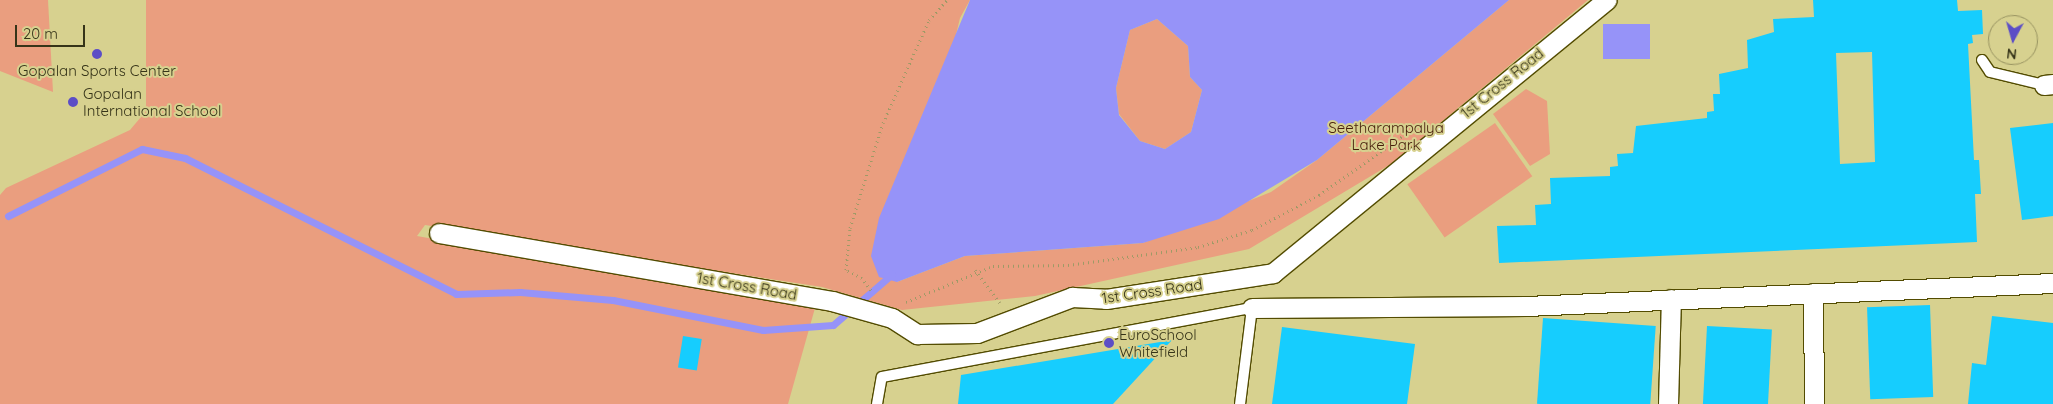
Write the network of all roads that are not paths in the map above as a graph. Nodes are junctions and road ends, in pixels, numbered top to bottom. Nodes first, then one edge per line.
1 (1606, 0) edge
2 (1982, 60) dead end
3 (2049, 84) edge
4 (439, 233) dead end
5 (2053, 283) edge
6 (1813, 293) junction
7 (1671, 299) junction
8 (1252, 308) junction
9 (878, 404) edge
10 (1240, 404) edge
11 (1668, 404) edge
12 (1814, 404) edge

1 - 4 street, 1st Cross Road
2 - 3 lane
5 - 6 street
6 - 7 street
6 - 12 street
7 - 8 street
7 - 11 street
8 - 9 lane
8 - 10 lane

